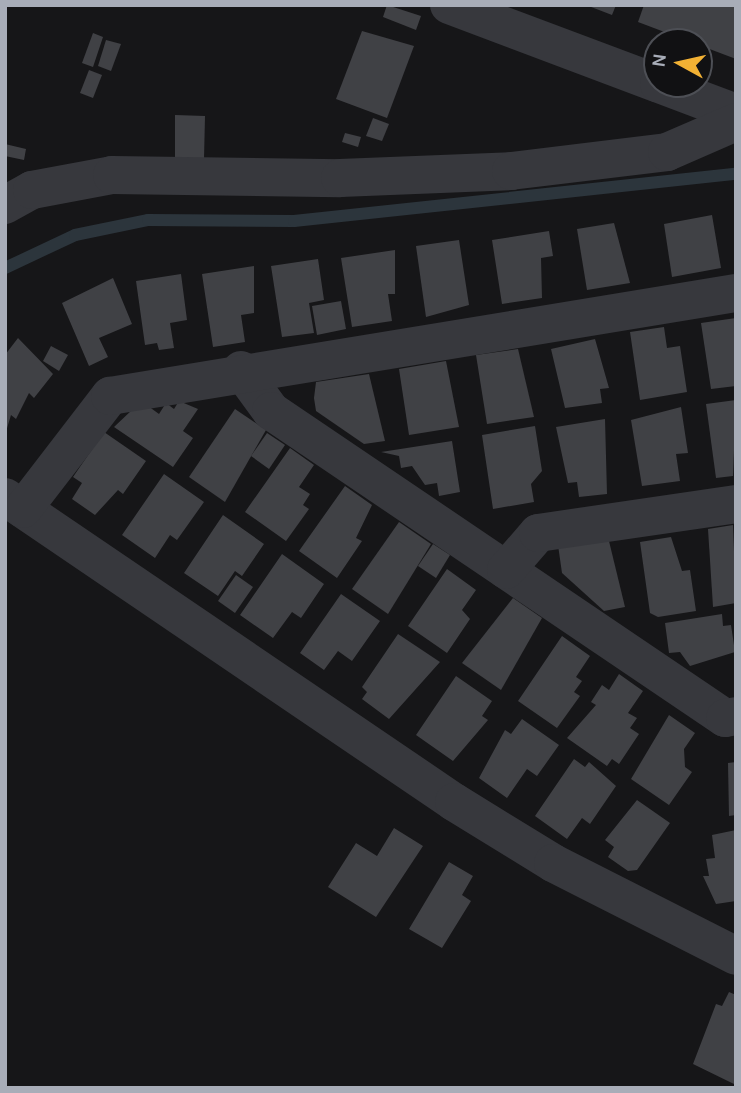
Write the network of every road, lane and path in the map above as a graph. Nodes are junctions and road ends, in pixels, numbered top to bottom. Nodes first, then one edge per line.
1 (449, 5) edge
2 (643, 78) edge
3 (696, 98) edge
4 (736, 113) edge
5 (736, 122) edge
6 (5, 205) edge
7 (736, 293) edge
8 (241, 370) junction
9 (14, 503) edge
10 (736, 504) edge
11 (506, 570) junction
12 (736, 716) edge
13 (736, 927) edge
14 (690, 933) junction
15 (736, 956) edge

1 - 2 street
3 - 4 street
5 - 6 street
7 - 8 street
8 - 9 street
8 - 11 street
9 - 14 street
10 - 11 street
11 - 12 street
13 - 14 street
14 - 15 street

